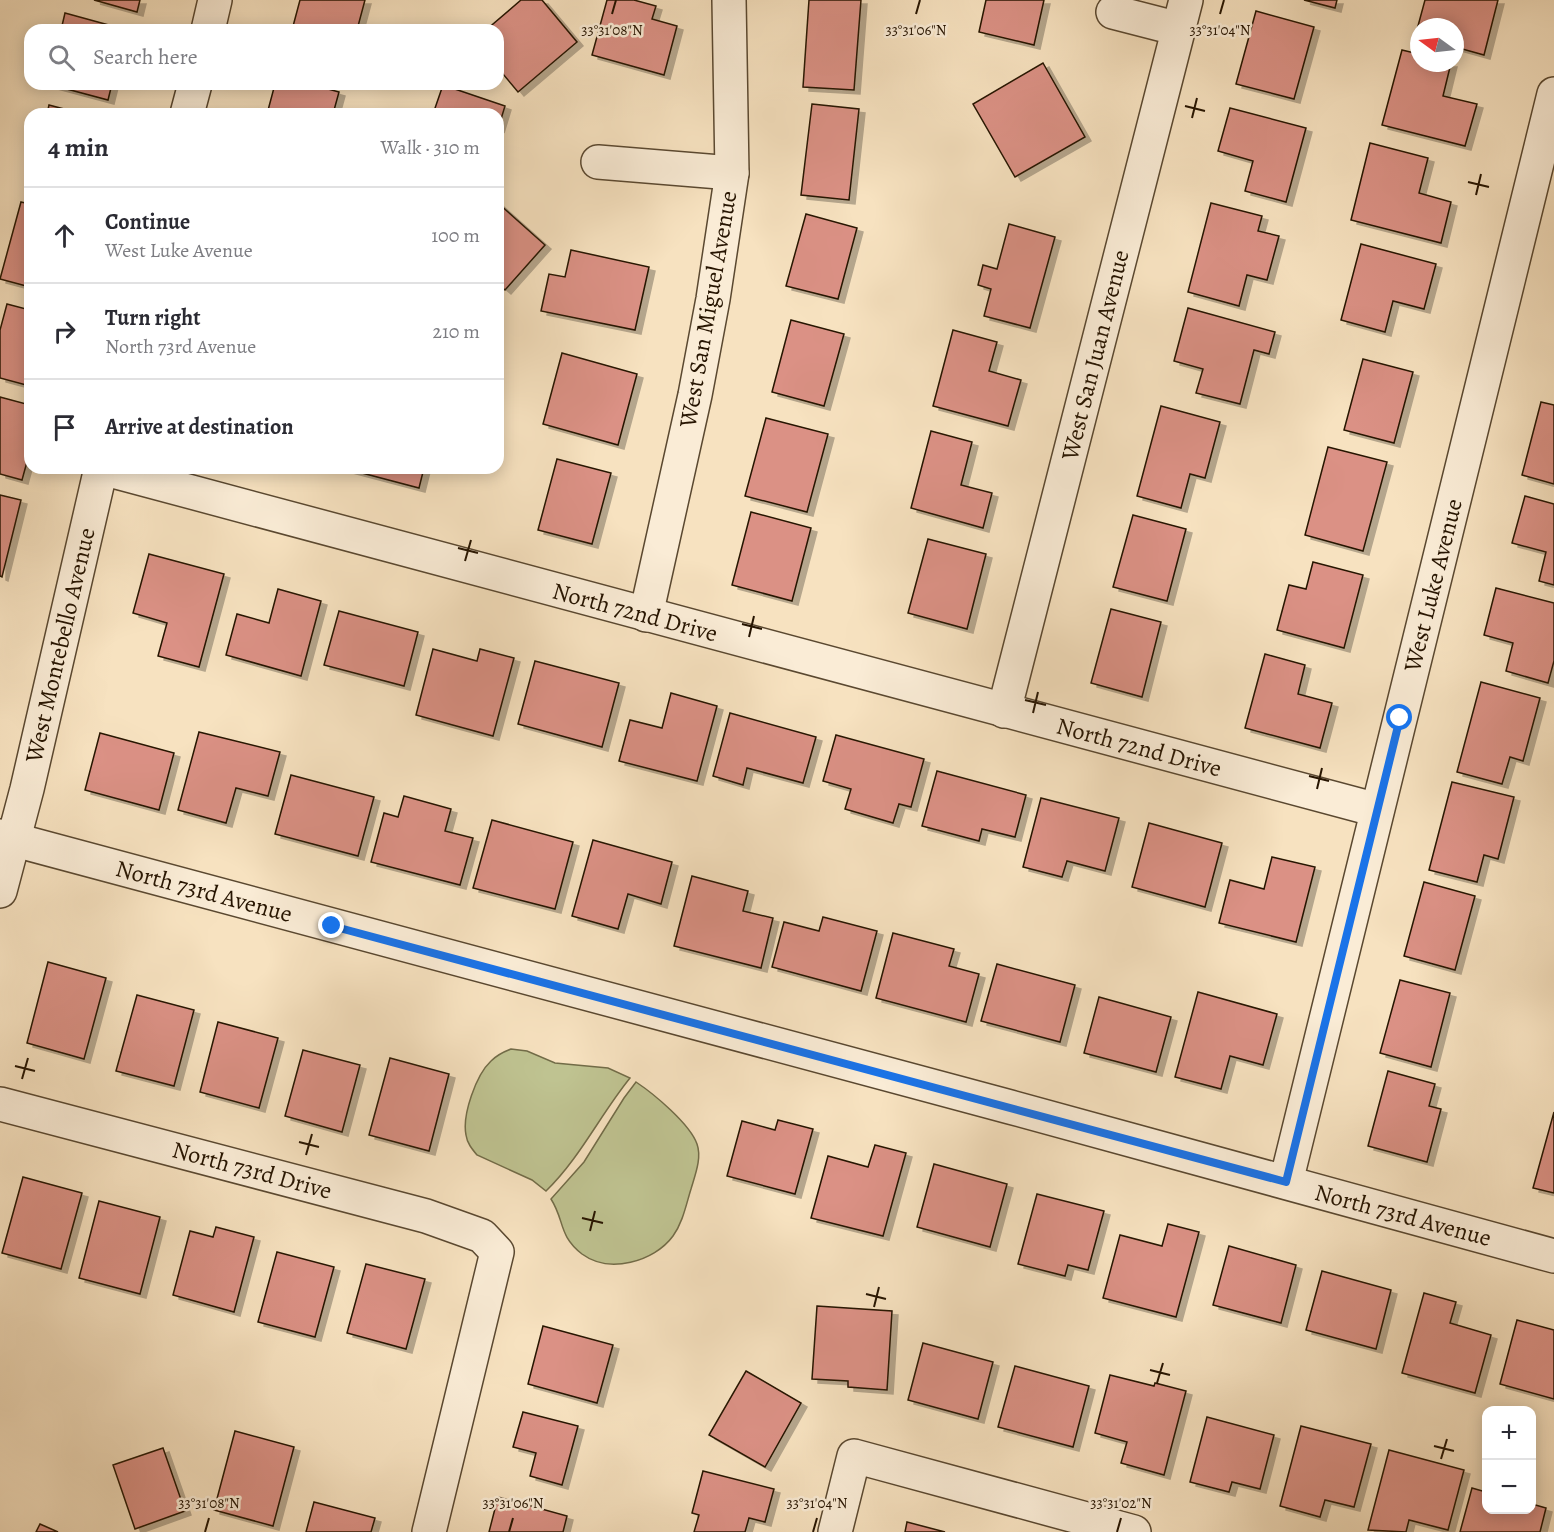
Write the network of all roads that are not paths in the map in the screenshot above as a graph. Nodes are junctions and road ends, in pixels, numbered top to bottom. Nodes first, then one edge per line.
1 (215, 0) edge
2 (729, 0) edge
3 (1113, 12) dead end
4 (1182, 14) edge
5 (209, 24) edge
6 (193, 90) edge
7 (1554, 94) edge
8 (189, 108) edge
9 (598, 162) dead end
10 (732, 173) junction
11 (101, 474) edge
12 (124, 474) edge
13 (646, 615) junction
14 (1004, 711) junction
15 (1377, 810) junction
16 (6, 838) edge
17 (0, 891) edge
18 (0, 1104) edge
19 (1286, 1182) junction
20 (1554, 1256) edge
21 (429, 1532) edge
22 (835, 1532) edge
23 (1134, 1532) edge

1 - 5 street
2 - 10 street, West San Miguel Avenue
3 - 4 street
4 - 14 street, West San Juan Avenue
6 - 8 street
7 - 15 street, West Luke Avenue
9 - 10 street
10 - 13 street, West San Miguel Avenue
11 - 16 street, West Montebello Avenue
12 - 13 street, North 72nd Drive
13 - 14 street, North 72nd Drive
14 - 15 street, North 72nd Drive
15 - 19 street, West Luke Avenue
16 - 17 street, West Montebello Avenue
16 - 19 street, North 73rd Avenue
18 - 21 street, North 73rd Drive
19 - 20 street, North 73rd Avenue
22 - 23 street

